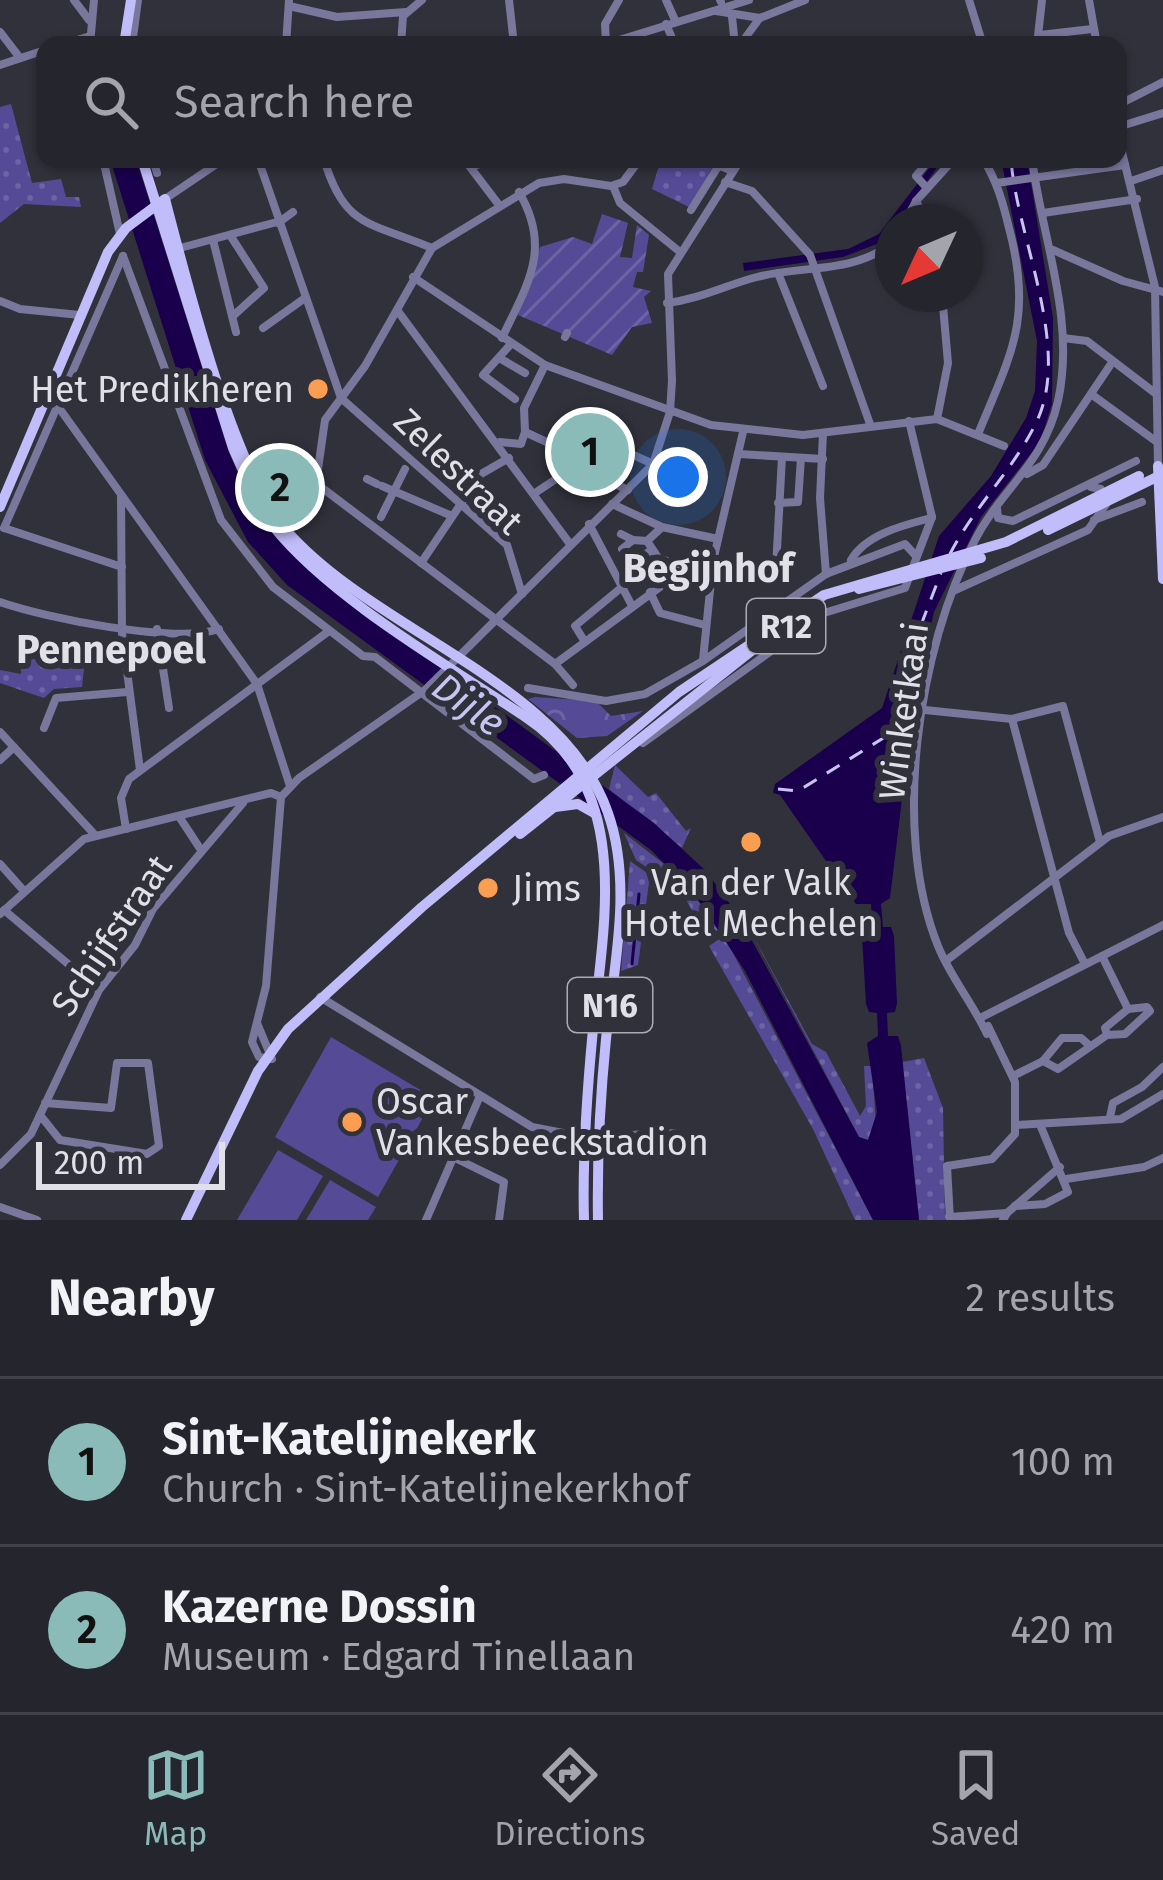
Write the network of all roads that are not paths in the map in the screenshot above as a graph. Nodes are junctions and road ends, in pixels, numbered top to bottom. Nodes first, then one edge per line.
1 (74, 0) edge
2 (94, 0) edge
3 (134, 0) edge
4 (422, 0) edge
5 (509, 0) edge
6 (619, 0) edge
7 (667, 0) edge
8 (749, 0) edge
9 (805, 0) edge
10 (969, 0) edge
11 (1042, 0) edge
12 (1089, 0) edge
13 (289, 3) edge
14 (721, 4) edge
15 (790, 4) edge
16 (406, 12) junction
17 (732, 17) junction
18 (760, 18) junction
19 (91, 21) junction
20 (671, 22) junction
21 (1092, 29) junction
22 (0, 32) edge
23 (90, 36) edge
24 (129, 36) edge
25 (287, 36) edge
26 (402, 36) edge
27 (513, 36) edge
28 (604, 36) edge
29 (630, 36) edge
30 (673, 36) edge
31 (736, 36) edge
32 (745, 36) edge
33 (980, 36) edge
34 (1039, 36) edge
35 (1058, 36) edge
36 (1094, 36) edge
37 (36, 53) edge
38 (20, 58) junction
39 (0, 64) edge
40 (1163, 82) edge
41 (1127, 100) edge
42 (1163, 113) edge
43 (1127, 124) edge
44 (106, 168) edge
45 (145, 168) edge
46 (156, 168) edge
47 (203, 168) edge
48 (261, 168) edge
49 (327, 168) edge
50 (472, 168) edge
51 (634, 168) edge
52 (717, 168) edge
53 (726, 168) edge
54 (735, 168) edge
55 (927, 168) edge
56 (942, 168) edge
57 (990, 168) edge
58 (1031, 168) edge
59 (1099, 168) edge
60 (1126, 168) edge
61 (1163, 170) edge
62 (733, 171) junction
63 (158, 173) dead end
64 (1030, 176) junction
65 (1131, 181) junction
66 (725, 182) junction
67 (1001, 183) junction
68 (923, 184) junction
69 (613, 186) junction
70 (519, 192) junction
71 (1137, 199) junction
72 (916, 201) junction
73 (914, 204) edge
74 (918, 204) edge
75 (158, 205) junction
76 (499, 205) junction
77 (692, 210) dead end
78 (292, 212) dead end
79 (1043, 213) junction
80 (277, 223) junction
81 (123, 231) junction
82 (230, 235) junction
83 (213, 240) junction
84 (180, 248) junction
85 (432, 248) junction
86 (1052, 250) junction
87 (680, 252) junction
88 (875, 253) edge
89 (815, 270) junction
90 (778, 273) junction
91 (1163, 274) edge
92 (413, 277) junction
93 (1157, 286) edge
94 (305, 298) junction
95 (0, 302) edge
96 (667, 303) junction
97 (396, 309) junction
98 (943, 312) edge
99 (80, 315) junction
100 (233, 316) junction
101 (263, 328) dead end
102 (236, 332) dead end
103 (1063, 338) junction
104 (507, 341) junction
105 (501, 359) junction
106 (1113, 361) junction
107 (544, 365) junction
108 (524, 373) dead end
109 (823, 386) dead end
110 (1156, 393) junction
111 (1091, 394) junction
112 (341, 398) junction
113 (51, 401) junction
114 (520, 404) junction
115 (670, 412) junction
116 (937, 419) junction
117 (909, 421) junction
118 (871, 424) junction
119 (525, 432) junction
120 (743, 432) junction
121 (824, 434) junction
122 (978, 434) junction
123 (497, 442) junction
124 (510, 443) junction
125 (1158, 443) junction
126 (549, 446) junction
127 (1004, 446) dead end
128 (739, 454) junction
129 (508, 457) junction
130 (782, 457) junction
131 (801, 458) junction
132 (823, 459) junction
133 (1136, 461) dead end
134 (408, 462) junction
135 (653, 464) junction
136 (571, 470) junction
137 (1161, 470) edge
138 (1026, 475) junction
139 (376, 483) dead end
140 (316, 484) junction
141 (1091, 487) junction
142 (628, 490) junction
143 (395, 492) junction
144 (535, 493) junction
145 (121, 495) junction
146 (1105, 499) junction
147 (461, 502) junction
148 (1142, 502) dead end
149 (778, 503) junction
150 (612, 504) junction
151 (0, 507) edge
152 (997, 507) junction
153 (452, 516) junction
154 (932, 518) junction
155 (1094, 520) junction
156 (377, 523) junction
157 (589, 524) junction
158 (662, 526) junction
159 (2, 527) edge
160 (282, 531) junction
161 (621, 533) dead end
162 (718, 539) junction
163 (633, 540) junction
164 (570, 544) junction
165 (649, 546) junction
166 (622, 549) dead end
167 (916, 556) junction
168 (658, 559) junction
169 (851, 561) junction
170 (634, 562) dead end
171 (421, 563) junction
172 (122, 567) junction
173 (712, 568) junction
174 (826, 574) junction
175 (1163, 579) edge
176 (622, 587) junction
177 (953, 591) junction
178 (650, 592) junction
179 (522, 594) junction
180 (0, 602) edge
181 (631, 604) junction
182 (496, 619) junction
183 (705, 625) junction
184 (122, 627) junction
185 (157, 629) junction
186 (219, 629) junction
187 (329, 631) junction
188 (585, 642) junction
189 (703, 662) junction
190 (555, 664) junction
191 (450, 665) junction
192 (256, 684) junction
193 (572, 685) dead end
194 (528, 688) dead end
195 (128, 692) junction
196 (423, 692) junction
197 (683, 697) junction
198 (169, 708) dead end
199 (925, 710) junction
200 (1012, 719) junction
201 (44, 728) dead end
202 (0, 732) edge
203 (638, 736) junction
204 (14, 747) junction
205 (0, 760) edge
206 (140, 770) junction
207 (544, 775) dead end
208 (587, 775) junction
209 (290, 786) junction
210 (565, 791) junction
211 (280, 797) junction
212 (243, 803) junction
213 (552, 808) junction
214 (596, 814) junction
215 (1163, 817) edge
216 (180, 818) junction
217 (126, 829) junction
218 (95, 835) junction
219 (1100, 842) junction
220 (201, 850) junction
221 (0, 864) edge
222 (1055, 878) junction
223 (24, 891) junction
224 (2, 912) edge
225 (1163, 925) edge
226 (1102, 956) junction
227 (946, 960) junction
228 (1085, 964) junction
229 (99, 990) junction
230 (322, 999) junction
231 (1128, 1009) junction
232 (984, 1026) junction
233 (1107, 1035) junction
234 (1089, 1045) junction
235 (269, 1057) junction
236 (1043, 1061) junction
237 (1163, 1067) edge
238 (1012, 1076) junction
239 (1163, 1094) edge
240 (480, 1096) junction
241 (45, 1103) junction
242 (40, 1115) junction
243 (1110, 1117) junction
244 (1016, 1126) junction
245 (1041, 1127) junction
246 (676, 1133) dead end
247 (591, 1137) junction
248 (452, 1157) junction
249 (1163, 1158) edge
250 (1, 1162) edge
251 (1060, 1167) junction
252 (1066, 1179) junction
253 (1016, 1205) junction
254 (0, 1207) edge
255 (1005, 1217) edge
256 (950, 1219) edge
257 (31, 1220) edge
258 (186, 1220) edge
259 (426, 1220) edge
260 (499, 1220) edge
261 (584, 1220) edge
262 (598, 1220) edge

1 - 19 street
2 - 19 street
3 - 24 main road
4 - 16 street
5 - 27 street
6 - 28 street
7 - 20 street
8 - 14 street
9 - 15 street
10 - 33 street
11 - 34 street
12 - 21 street
13 - 16 street
13 - 25 street
14 - 17 street
14 - 20 street
15 - 18 street
16 - 26 street
17 - 18 street
17 - 31 street
18 - 32 street
19 - 23 street
20 - 29 street
20 - 30 street
21 - 35 street
21 - 36 street
22 - 38 street
37 - 38 street
38 - 39 street
40 - 41 street
42 - 43 street
44 - 81 street
45 - 75 main road
46 - 63 street
47 - 75 street
48 - 80 street
49 - 85 street
50 - 76 street
51 - 69 street
52 - 77 street
53 - 62 street
54 - 62 street
55 - 68 street
56 - 68 street
57 - 67 street
58 - 64 street
59 - 64 street
60 - 65 street
61 - 65 street
62 - 66 street
64 - 67 street
64 - 79 street
65 - 71 street
66 - 87 street
66 - 89 street
67 - 122 street
68 - 72 street
69 - 70 street
69 - 87 street
70 - 76 street
70 - 104 street
71 - 79 street
71 - 93 street
72 - 73 street
72 - 74 street
75 - 81 main road
75 - 84 main road
75 - 160 main road
76 - 85 street
78 - 80 street
79 - 86 street
80 - 82 street
80 - 94 street
81 - 99 main road
82 - 83 street
82 - 100 street
83 - 84 street
83 - 100 street
84 - 160 main road
85 - 92 street
86 - 93 street
86 - 103 street
87 - 96 street
88 - 89 street
89 - 90 street
89 - 118 street
90 - 96 street
90 - 109 street
91 - 93 street
92 - 97 street
92 - 104 street
93 - 110 street
94 - 101 street
94 - 112 street
95 - 99 street
96 - 115 street
97 - 112 street
97 - 123 street
98 - 116 street
99 - 113 main road
100 - 102 street
103 - 106 street
103 - 138 street
104 - 105 street
104 - 107 street
105 - 108 street
105 - 114 street
106 - 110 street
106 - 111 street
107 - 114 street
107 - 115 street
110 - 125 street
111 - 125 street
111 - 138 street
112 - 134 street, Zelestraat
112 - 140 street
113 - 145 street
113 - 151 main road
113 - 159 street
113 - 187 street
114 - 119 street
115 - 120 street
115 - 135 street
116 - 117 street
116 - 122 street
117 - 118 street
117 - 154 street
118 - 121 street
119 - 124 street
119 - 126 street
120 - 121 street
120 - 128 street
121 - 132 street
122 - 127 street
123 - 124 street
123 - 129 street
124 - 129 street
125 - 137 street
126 - 135 street
126 - 136 street
128 - 130 street
128 - 162 street
129 - 144 street
129 - 147 street
130 - 131 street
130 - 149 street
131 - 132 street
131 - 149 street
132 - 174 street
133 - 141 street
134 - 143 street
134 - 147 street, Zelestraat
135 - 142 street
136 - 142 street
136 - 144 street
137 - 146 main road, R12
137 - 175 main road
138 - 152 street
139 - 143 street
140 - 156 street
140 - 160 street
141 - 146 street
141 - 152 street
142 - 150 street
143 - 153 street
143 - 156 street
144 - 164 street
145 - 172 street
145 - 186 street
146 - 155 street
146 - 197 main road, R12
147 - 153 street
147 - 179 street, Zelestraat
148 - 155 street
149 - 173 street
150 - 157 street
150 - 158 street
152 - 177 street
153 - 171 street
154 - 167 street
154 - 169 street
155 - 177 street
156 - 171 street
157 - 164 street
157 - 176 street
158 - 162 street
158 - 165 street
159 - 172 street
160 - 191 main road
161 - 163 street
162 - 173 street
163 - 165 street
163 - 166 street
164 - 179 street
165 - 168 street
165 - 170 street
167 - 169 street
167 - 197 street
168 - 173 street
168 - 178 street
169 - 174 street
171 - 182 street
172 - 184 street
173 - 183 street
174 - 189 street
176 - 181 street
176 - 188 street
177 - 199 street, Winketkaai
178 - 181 street
178 - 183 street
179 - 182 street
180 - 184 street
181 - 188 street
182 - 190 street
182 - 191 street
183 - 189 street
184 - 185 street
184 - 195 street
185 - 186 street
185 - 198 street
186 - 192 street
187 - 192 street
187 - 196 street
188 - 190 street
189 - 197 street
190 - 193 street
191 - 196 street
191 - 208 main road
191 - 208 main road
192 - 206 street
192 - 209 street
194 - 197 street
195 - 201 street
195 - 206 street
196 - 207 street
196 - 209 street
197 - 203 main road, R12
197 - 203 street
199 - 200 street
199 - 227 street, Winketkaai
200 - 219 street
200 - 222 street
202 - 204 street
203 - 208 main road, R12
204 - 205 street
204 - 218 street
206 - 217 street
208 - 210 main road
208 - 214 main road, N16
208 - 247 main road, N16
209 - 211 street
210 - 213 main road
210 - 230 main road
211 - 212 street
211 - 235 street
212 - 216 street
212 - 220 street, Schijfstraat
213 - 214 main road
213 - 230 main road
214 - 247 main road, N16
215 - 219 street
216 - 217 street
216 - 220 street
217 - 218 street
218 - 223 street
219 - 222 street
220 - 229 street, Schijfstraat
221 - 223 street
222 - 227 street
222 - 228 street
223 - 224 street
224 - 229 street
225 - 226 street
226 - 228 street
226 - 231 street
227 - 232 street, Winketkaai
228 - 232 street
229 - 241 street, Schijfstraat
230 - 235 main road
230 - 240 street
231 - 233 street
231 - 233 street
232 - 238 street, Winketkaai
233 - 234 street
234 - 236 street
234 - 236 street
235 - 258 main road
236 - 238 street
237 - 243 street
238 - 244 street
239 - 243 street
240 - 247 street
240 - 248 street
241 - 242 street, Schijfstraat
241 - 242 street
242 - 250 street, Schijfstraat
243 - 245 street
244 - 245 street
244 - 256 street
245 - 251 street
246 - 247 street
247 - 261 main road, N16
247 - 262 main road, N16
248 - 259 street
248 - 260 street
249 - 252 street
251 - 252 street
251 - 253 street
252 - 253 street
253 - 255 street
254 - 257 street
255 - 256 street

